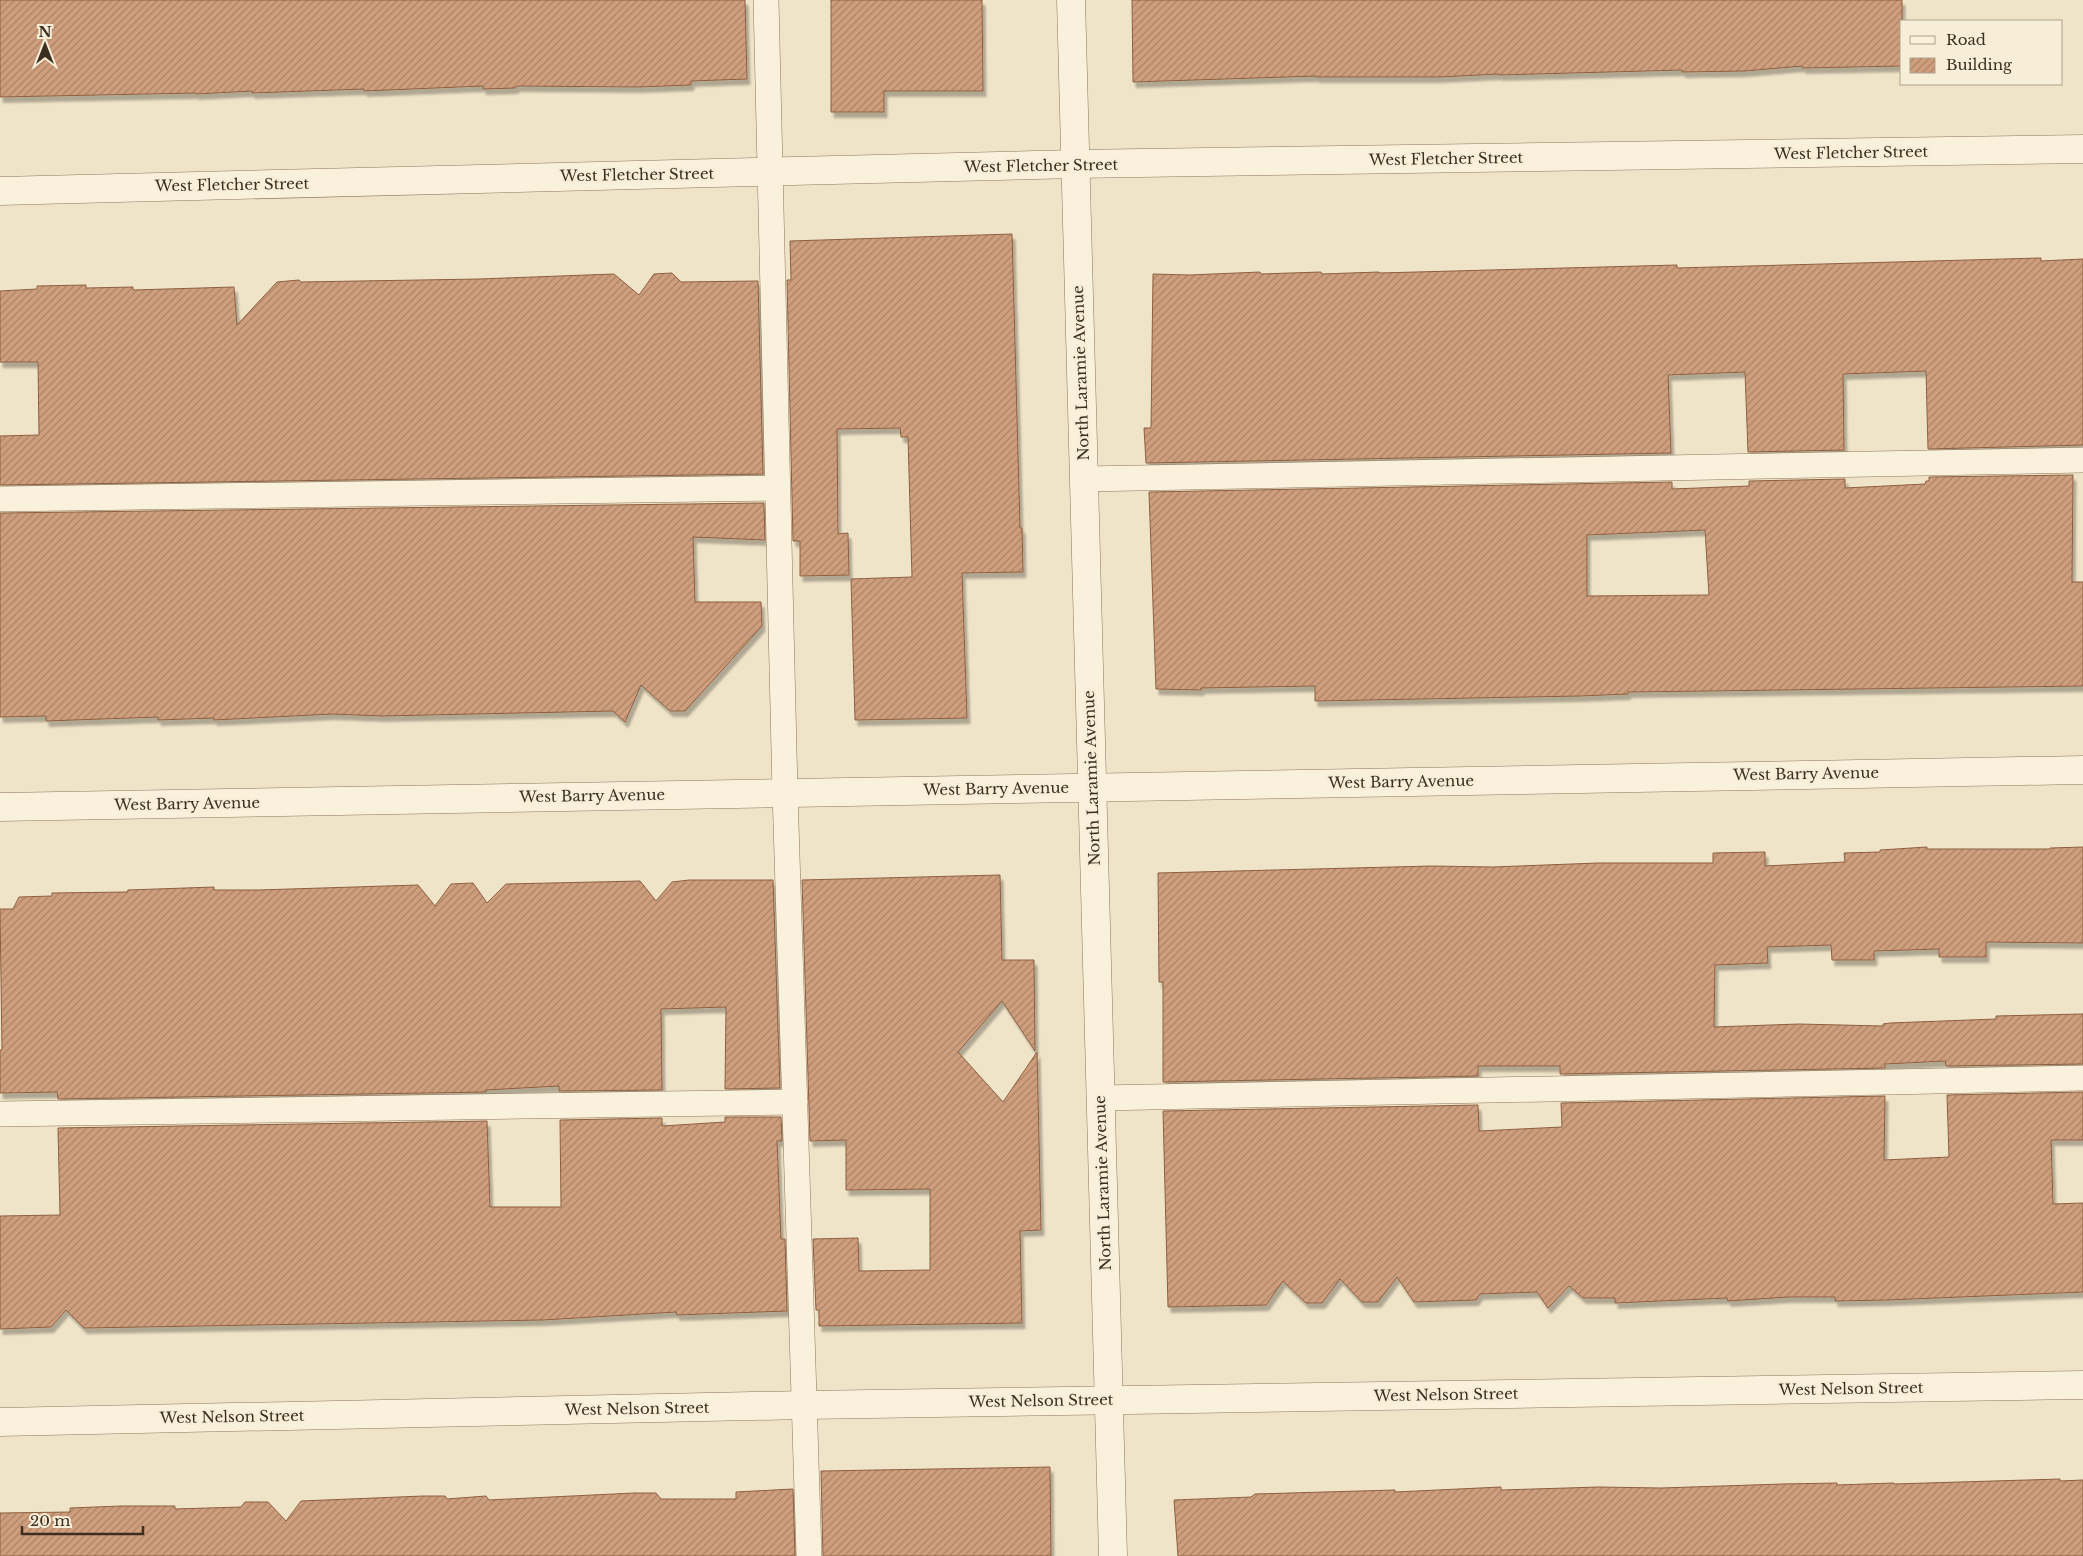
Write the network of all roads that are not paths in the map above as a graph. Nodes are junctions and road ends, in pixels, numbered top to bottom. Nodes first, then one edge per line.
1 (766, 0) edge
2 (1071, 0) edge
3 (2083, 149) edge
4 (1075, 164) junction
5 (770, 172) junction
6 (0, 191) edge
7 (2083, 460) edge
8 (1084, 479) junction
9 (777, 488) junction
10 (0, 500) edge
11 (2083, 770) edge
12 (1092, 787) junction
13 (785, 792) junction
14 (0, 807) edge
15 (2083, 1078) edge
16 (1101, 1098) junction
17 (795, 1102) junction
18 (0, 1114) edge
19 (2083, 1385) edge
20 (1109, 1400) junction
21 (805, 1405) junction
22 (0, 1422) edge
23 (809, 1556) edge
24 (1113, 1556) edge

1 - 5 lane
2 - 4 street, North Laramie Avenue
3 - 4 street, West Fletcher Street
4 - 5 street, West Fletcher Street
4 - 8 street, North Laramie Avenue
5 - 6 street, West Fletcher Street
5 - 9 lane
7 - 8 lane
8 - 12 street, North Laramie Avenue
9 - 10 lane
9 - 13 lane
11 - 12 street, West Barry Avenue
12 - 13 street, West Barry Avenue
12 - 16 street, North Laramie Avenue
13 - 14 street, West Barry Avenue
13 - 17 lane
15 - 16 lane
16 - 20 street, North Laramie Avenue
17 - 18 lane
17 - 21 lane
19 - 20 street, West Nelson Street
20 - 21 street, West Nelson Street
20 - 24 street, North Laramie Avenue
21 - 22 street, West Nelson Street
21 - 23 lane

